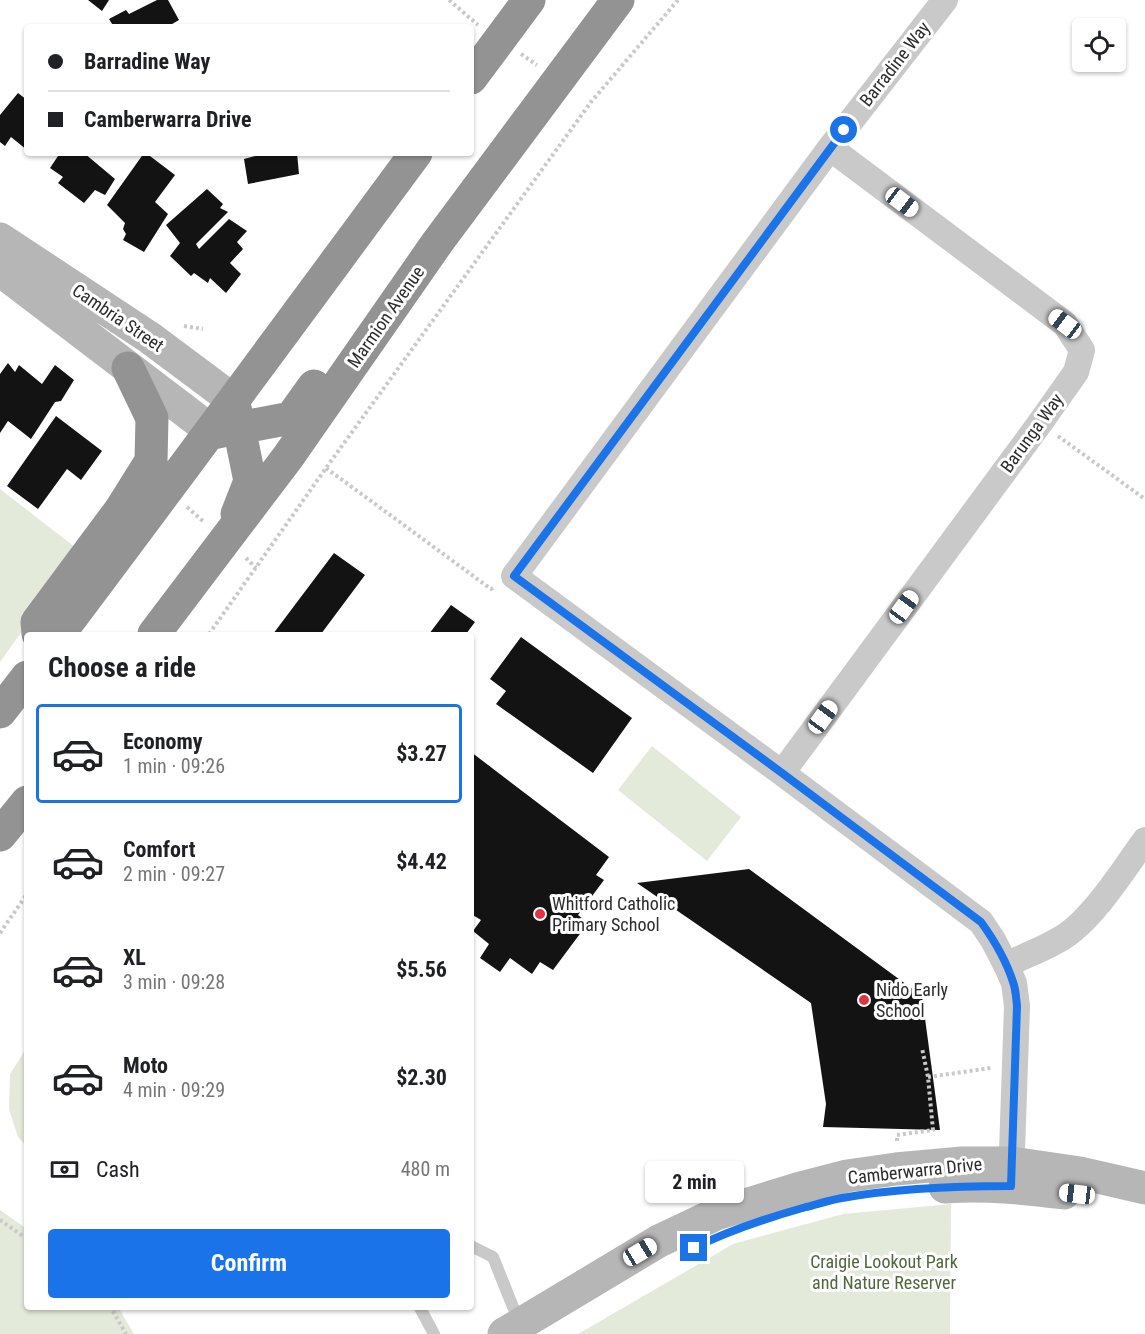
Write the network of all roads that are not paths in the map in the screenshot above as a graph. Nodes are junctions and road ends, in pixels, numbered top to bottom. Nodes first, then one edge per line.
1 (529, 0) edge
2 (618, 0) edge
3 (945, 0) edge
4 (474, 74) edge
5 (830, 148) junction
6 (414, 156) edge
7 (467, 204) junction
8 (0, 239) edge
9 (0, 270) edge
10 (128, 368) junction
11 (225, 422) junction
12 (225, 541) junction
13 (38, 632) edge
14 (61, 632) edge
15 (156, 632) edge
16 (24, 681) edge
17 (0, 712) edge
18 (782, 773) junction
19 (24, 806) edge
20 (0, 836) edge
21 (1145, 840) edge
22 (1006, 964) junction
23 (1011, 1175) junction
24 (1145, 1188) edge
25 (1145, 1209) edge
26 (474, 1247) edge
27 (421, 1310) edge
28 (523, 1330) edge
29 (434, 1334) edge

1 - 4 highway
2 - 7 highway, Marmion Avenue
3 - 5 street, Barradine Way
5 - 18 street, Barunga Way
5 - 18 street, Barradine Way
6 - 11 highway
7 - 11 highway
7 - 12 highway, Marmion Avenue
8 - 11 street, Cambria Street
9 - 10 street, Cambria Street
10 - 11 street, Cambria Street
10 - 13 highway
11 - 12 highway
11 - 14 highway
12 - 15 highway, Marmion Avenue
16 - 17 highway
18 - 22 street
19 - 20 highway
21 - 22 street
22 - 23 street
23 - 24 street, Camberwarra Drive
23 - 25 street, Camberwarra Drive
23 - 28 street, Camberwarra Drive
26 - 28 lane
27 - 29 lane

